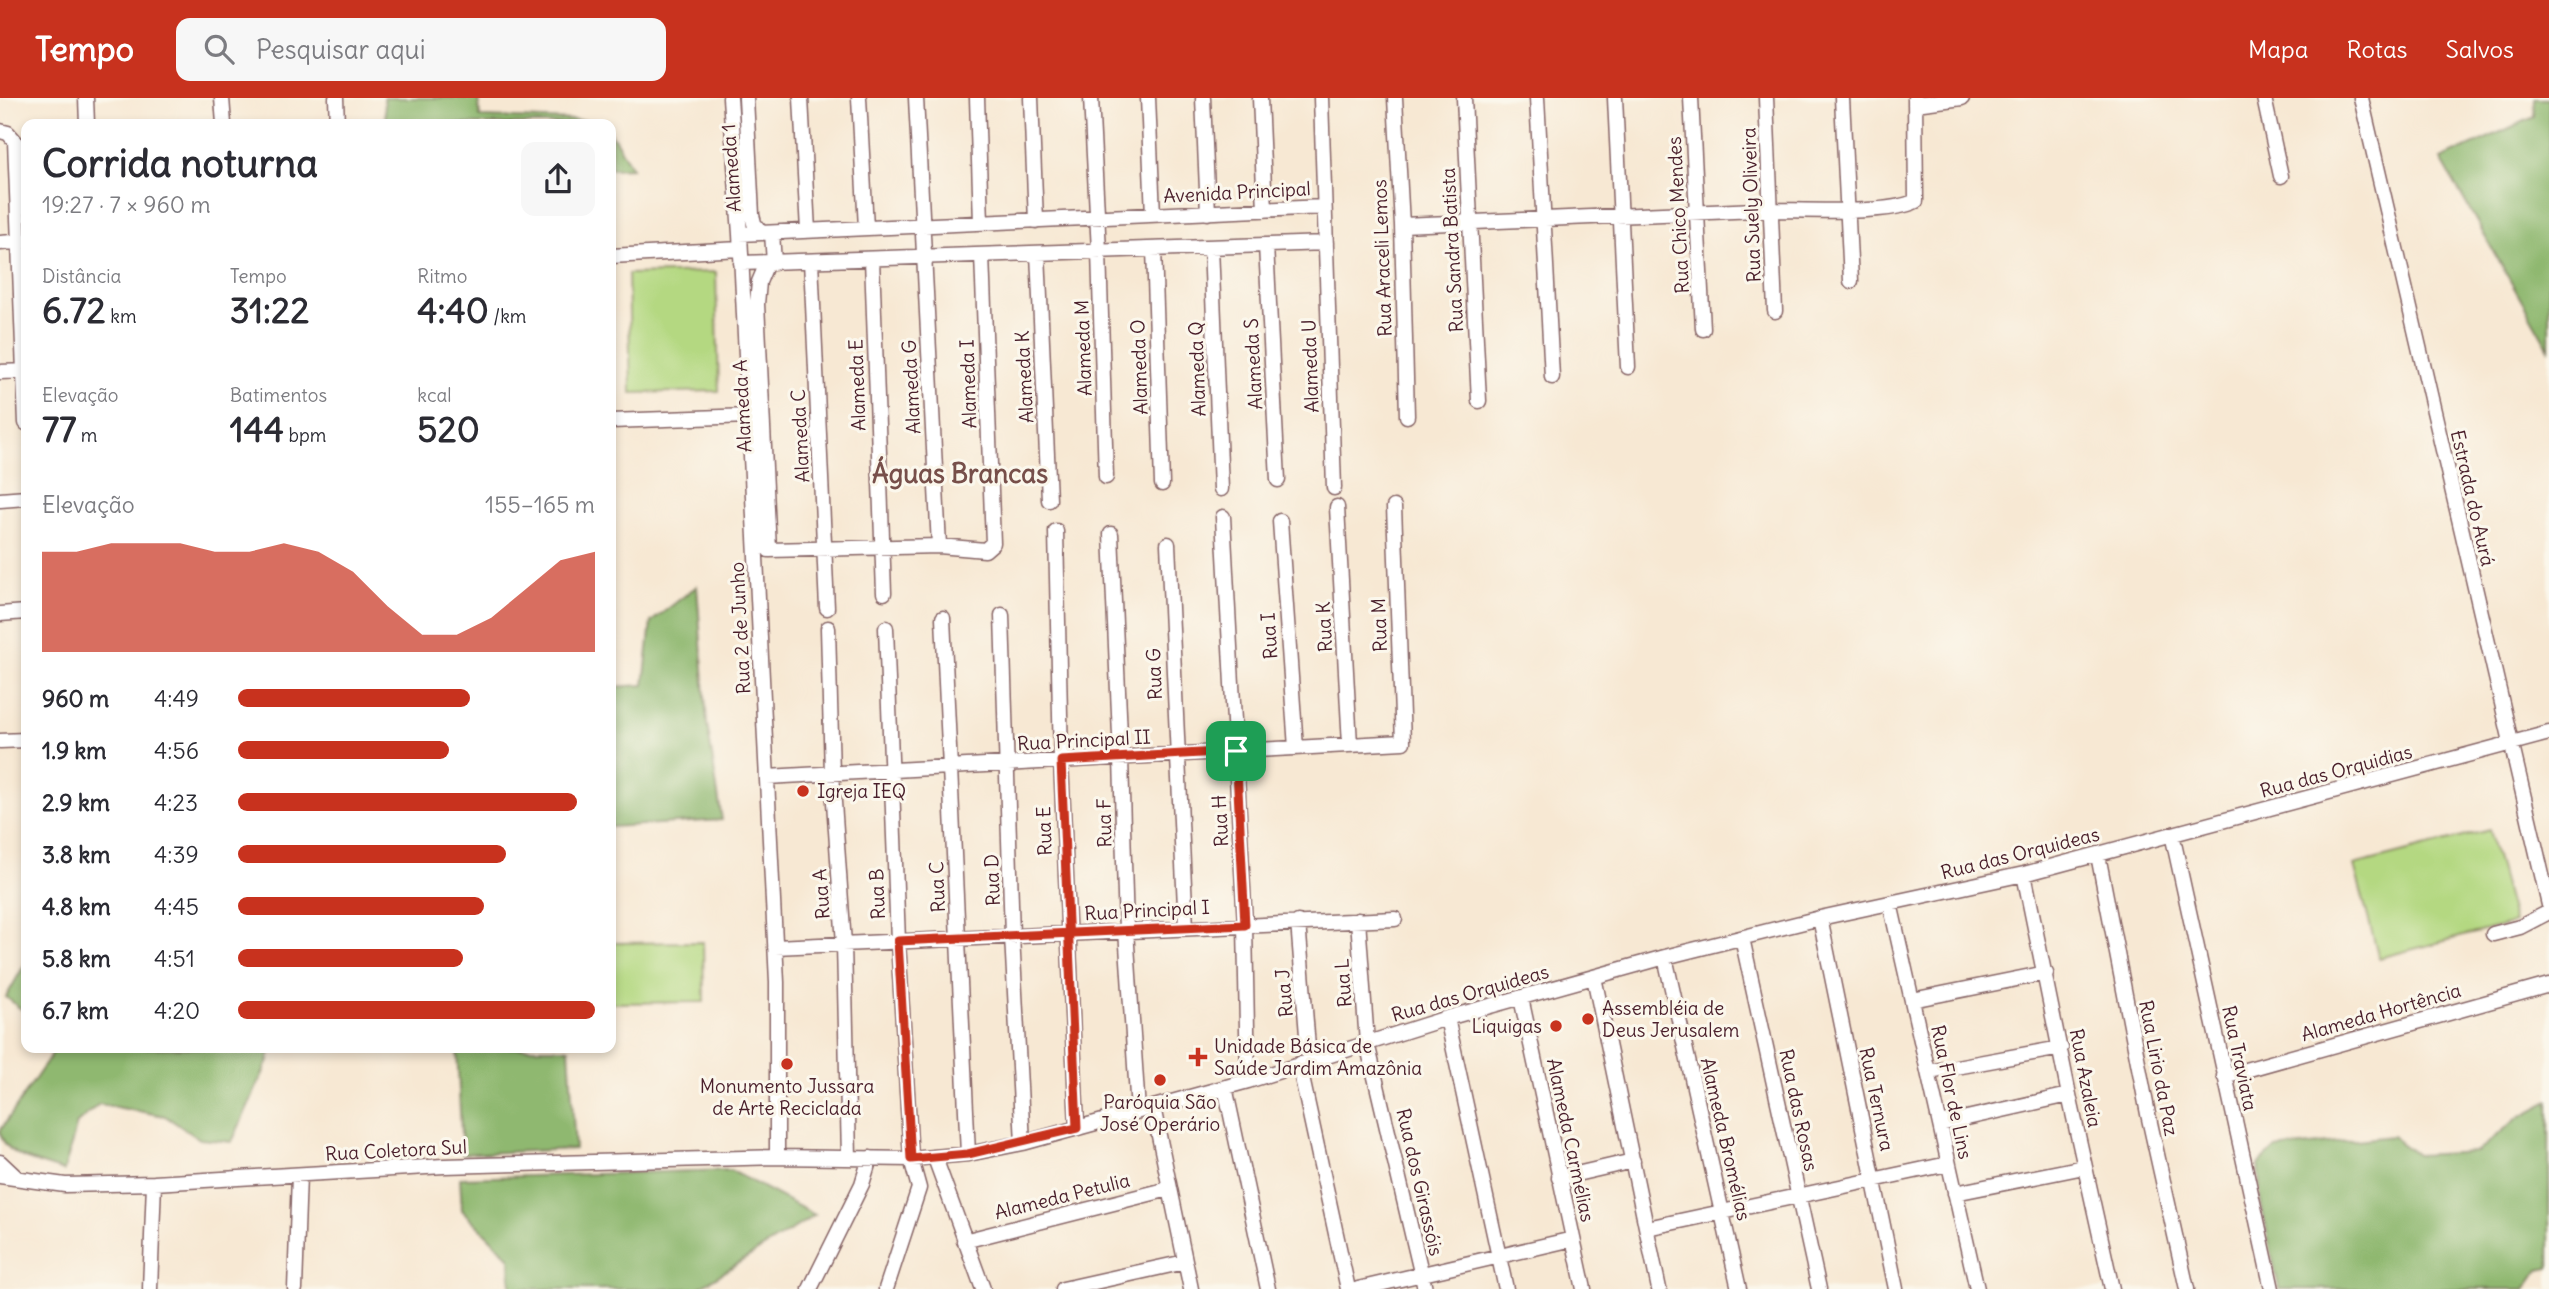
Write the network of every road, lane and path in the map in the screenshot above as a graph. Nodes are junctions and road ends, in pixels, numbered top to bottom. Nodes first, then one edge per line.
1 (86, 98) edge
2 (222, 98) edge
3 (336, 98) edge
4 (730, 98) edge
5 (746, 98) edge
6 (802, 98) edge
7 (859, 98) edge
8 (916, 98) edge
9 (977, 98) edge
10 (1031, 98) edge
11 (1091, 98) edge
12 (1148, 98) edge
13 (1203, 98) edge
14 (1260, 98) edge
15 (1321, 98) edge
16 (1395, 98) edge
17 (1464, 98) edge
18 (1537, 98) edge
19 (1615, 98) edge
20 (1691, 98) edge
21 (1766, 98) edge
22 (1842, 98) edge
23 (1962, 98) edge
24 (2264, 98) edge
25 (2361, 98) edge
26 (1915, 101) edge
27 (87, 119) edge
28 (224, 119) edge
29 (337, 119) edge
30 (0, 131) edge
31 (2281, 176) dead end
32 (1324, 207) junction
33 (1265, 210) junction
34 (1771, 210) junction
35 (1847, 210) junction
36 (1698, 212) junction
37 (1208, 213) junction
38 (1153, 215) junction
39 (1622, 216) junction
40 (21, 217) edge
41 (1098, 218) junction
42 (1544, 219) junction
43 (1036, 221) junction
44 (1470, 222) junction
45 (981, 223) junction
46 (1402, 225) junction
47 (921, 226) junction
48 (866, 228) junction
49 (808, 231) junction
50 (767, 233) junction
51 (21, 242) edge
52 (0, 243) edge
53 (1326, 243) junction
54 (1266, 245) junction
55 (1211, 247) junction
56 (740, 249) junction
57 (1154, 249) junction
58 (1100, 251) junction
59 (1038, 253) junction
60 (982, 255) junction
61 (616, 256) edge
62 (923, 257) junction
63 (872, 259) junction
64 (811, 261) junction
65 (770, 263) junction
66 (1851, 281) dead end
67 (1775, 311) dead end
68 (1703, 329) dead end
69 (1628, 367) dead end
70 (21, 371) edge
71 (0, 372) edge
72 (1552, 377) dead end
73 (1479, 401) dead end
74 (749, 416) junction
75 (1407, 416) dead end
76 (616, 421) edge
77 (1106, 477) dead end
78 (1278, 480) dead end
79 (1162, 484) dead end
80 (1334, 488) dead end
81 (1221, 489) dead end
82 (21, 498) edge
83 (1049, 499) dead end
84 (0, 500) edge
85 (1337, 507) dead end
86 (1394, 507) dead end
87 (1223, 517) dead end
88 (1280, 521) dead end
89 (1055, 531) dead end
90 (1111, 534) dead end
91 (1168, 544) dead end
92 (939, 546) junction
93 (883, 547) junction
94 (825, 549) junction
95 (884, 593) dead end
96 (827, 608) dead end
97 (21, 612) edge
98 (0, 614) edge
99 (1002, 615) dead end
100 (943, 618) dead end
101 (828, 628) dead end
102 (886, 628) dead end
103 (2549, 733) edge
104 (21, 740) edge
105 (0, 741) edge
106 (1403, 742) joint
107 (2510, 744) junction
108 (1350, 745) junction
109 (1296, 748) junction
110 (1236, 751) junction
111 (1177, 755) junction
112 (1121, 758) junction
113 (1061, 761) junction
114 (1008, 764) junction
115 (951, 767) junction
116 (892, 771) junction
117 (832, 774) junction
118 (767, 778) junction
119 (2172, 834) junction
120 (2098, 855) junction
121 (2024, 874) junction
122 (1890, 903) junction
123 (2549, 905) edge
124 (2549, 912) edge
125 (1820, 918) junction
126 (1395, 919) dead end
127 (1358, 920) junction
128 (1297, 922) junction
129 (1245, 925) junction
130 (1186, 928) junction
131 (1126, 930) junction
132 (1067, 933) junction
133 (2493, 934) dead end
134 (1012, 936) junction
135 (958, 938) junction
136 (1742, 938) junction
137 (898, 941) junction
138 (844, 944) junction
139 (775, 947) junction
140 (1665, 957) junction
141 (2046, 973) junction
142 (1594, 977) junction
143 (2549, 985) edge
144 (1521, 998) junction
145 (1912, 1000) junction
146 (1447, 1018) junction
147 (1367, 1043) junction
148 (2061, 1048) junction
149 (1304, 1062) junction
150 (1929, 1072) junction
151 (2224, 1076) junction
152 (1248, 1081) junction
153 (1224, 1087) junction
154 (2069, 1095) junction
155 (1153, 1107) junction
156 (1138, 1111) junction
157 (1940, 1124) junction
158 (1077, 1128) junction
159 (1023, 1143) junction
160 (968, 1154) junction
161 (777, 1157) junction
162 (849, 1157) junction
163 (870, 1158) junction
164 (935, 1158) junction
165 (911, 1159) junction
166 (1633, 1161) junction
167 (0, 1162) edge
168 (1948, 1164) junction
169 (2084, 1167) junction
170 (299, 1175) junction
171 (0, 1176) edge
172 (1559, 1178) junction
173 (18, 1179) junction
174 (1874, 1180) junction
175 (153, 1184) junction
176 (1169, 1189) junction
177 (1955, 1193) junction
178 (1798, 1197) junction
179 (1723, 1212) junction
180 (1647, 1228) junction
181 (1573, 1239) junction
182 (964, 1241) junction
183 (1499, 1256) junction
184 (1185, 1262) junction
185 (1422, 1274) junction
186 (149, 1289) edge
187 (295, 1289) edge
188 (810, 1289) edge
189 (886, 1289) edge
190 (983, 1289) edge
191 (1063, 1289) edge
192 (1191, 1289) edge
193 (1268, 1289) edge
194 (1348, 1289) edge
195 (1359, 1289) edge
196 (1425, 1289) edge
197 (1506, 1289) edge
198 (1584, 1289) edge
199 (1659, 1289) edge
200 (1739, 1289) edge
201 (1819, 1289) edge
202 (1896, 1289) edge
203 (1977, 1289) edge
204 (2112, 1289) edge
205 (2188, 1289) edge
206 (2272, 1289) edge

1 - 27 street
2 - 28 street
3 - 29 street
4 - 56 street, Rua 2 de Junho
5 - 50 street, Alameda 1
6 - 49 street
7 - 48 street
8 - 47 street, Alameda G
9 - 45 street
10 - 43 street
11 - 41 street, Alameda M
12 - 38 street
13 - 37 street
14 - 33 street
15 - 32 street
16 - 46 street, Rua Araceli Lemos
17 - 44 street, Rua Sandra Batista
18 - 42 street
19 - 39 street
20 - 36 street, Rua Chico Mendes
21 - 34 street, Rua Suely Oliveira
22 - 35 street
23 - 26 street
24 - 31 street
25 - 107 street, Estrada do Aurá
26 - 35 street
30 - 40 street
32 - 33 street, Avenida Principal
32 - 53 street, Avenida Principal
33 - 37 street, Avenida Principal
34 - 35 street
34 - 36 street
34 - 67 street, Rua Suely Oliveira
35 - 66 street
36 - 39 street
36 - 68 street, Rua Chico Mendes
37 - 38 street, Avenida Principal
38 - 41 street, Avenida Principal
39 - 42 street
39 - 69 street
41 - 43 street, Avenida Principal
41 - 58 street, Alameda M
42 - 44 street
42 - 72 street
43 - 45 street, Avenida Principal
44 - 46 street
44 - 73 street, Rua Sandra Batista
45 - 47 street, Avenida Principal
46 - 75 street, Rua Araceli Lemos
47 - 48 street, Avenida Principal
47 - 62 street, Alameda G
48 - 49 street, Avenida Principal
49 - 50 street, Avenida Principal
50 - 56 street, Avenida Principal
50 - 65 street, Alameda 1
51 - 52 street
53 - 54 street
53 - 80 street, Alameda U
54 - 55 street
54 - 78 street, Alameda S
55 - 57 street
55 - 81 street, Alameda Q
56 - 61 street
56 - 65 street
56 - 74 street, Rua 2 de Junho
57 - 58 street
57 - 79 street, Alameda O
58 - 59 street
58 - 77 street, Alameda M
59 - 60 street
59 - 83 street, Alameda K
60 - 62 street
60 - 92 street, Alameda I
62 - 63 street
62 - 92 street, Alameda G
63 - 64 street
63 - 93 street, Alameda E
64 - 65 street
64 - 94 street, Alameda C
65 - 94 street, Alameda A
70 - 71 street
74 - 76 street
74 - 118 street, Rua 2 de Junho
82 - 84 street
85 - 108 street, Rua K
86 - 106 street, Rua M
87 - 110 street, Rua H
88 - 109 street, Rua I
89 - 113 street, Rua E
90 - 112 street, Rua F
91 - 111 street, Rua G
92 - 93 street
93 - 94 street
93 - 95 street, Alameda E
94 - 96 street, Alameda C
97 - 98 street
99 - 114 street, Rua D
100 - 115 street, Rua C
101 - 117 street, Rua A
102 - 116 street, Rua B
103 - 107 street
104 - 105 street
106 - 108 street, Rua Principal II
107 - 119 street, Rua das Orquidias
107 - 123 street, Estrada do Aurá
108 - 109 street, Rua Principal II
109 - 110 street, Rua Principal II
110 - 111 street, Rua Principal II
110 - 129 street, Rua H
111 - 112 street, Rua Principal II
111 - 130 street, Rua G
112 - 113 street, Rua Principal II
112 - 131 street, Rua F
113 - 114 street, Rua Principal II
113 - 132 street, Rua E
114 - 115 street, Rua Principal II
114 - 134 street, Rua D
115 - 116 street, Rua Principal II
115 - 135 street, Rua C
116 - 117 street, Rua Principal II
116 - 137 street, Rua B
117 - 118 street, Rua Principal II
117 - 138 street, Rua A
118 - 139 street, Rua 2 de Junho
119 - 120 street, Rua das Orquideas
119 - 151 street, Rua Traviata
120 - 121 street, Rua das Orquideas
120 - 205 street, Rua Lirio da Paz
121 - 122 street, Rua das Orquideas
121 - 141 street, Rua Azaleia
122 - 125 street, Rua das Orquideas
122 - 145 street, Rua Flor de Lins
124 - 133 street
125 - 136 street, Rua das Orquideas
125 - 174 street, Rua Ternura
126 - 127 street, Rua Principal I
127 - 128 street, Rua Principal I
127 - 147 street, Rua L
128 - 129 street, Rua Principal I
128 - 149 street, Rua J
129 - 130 street, Rua Principal I
129 - 152 street, Rua H
130 - 131 street, Rua Principal I
131 - 132 street, Rua Principal I
131 - 156 street, Rua F
132 - 134 street, Rua Principal I
132 - 158 street, Rua E
134 - 135 street, Rua Principal I
134 - 159 street, Rua D
135 - 137 street, Rua Principal I
135 - 160 street, Rua C
136 - 140 street, Rua das Orquideas
136 - 178 street, Rua das Rosas
137 - 138 street, Rua Principal I
137 - 165 street, Rua B
138 - 139 street, Rua Principal I
138 - 162 street, Rua A
139 - 161 street, Rua 2 de Junho
140 - 142 street, Rua das Orquideas
140 - 179 street, Alameda Bromélias
141 - 145 street
141 - 148 street, Rua Azaleia
142 - 144 street, Rua das Orquideas
142 - 166 street
143 - 151 street, Alameda Hortência
144 - 146 street, Rua das Orquideas
144 - 172 street, Alameda Carmélias
145 - 150 street, Rua Flor de Lins
146 - 147 street, Rua das Orquideas
146 - 183 street
147 - 149 street, Rua das Orquideas
147 - 185 street, Rua dos Girassóis
148 - 150 street
148 - 154 street, Rua Azaleia
149 - 152 street, Rua das Orquideas
149 - 194 street, Rua J
150 - 157 street, Rua Flor de Lins
151 - 206 street, Rua Traviata
152 - 153 street, Rua das Orquideas
153 - 155 street, Rua das Orquideas
153 - 193 street
154 - 157 street
154 - 169 street, Rua Azaleia
155 - 156 street, Rua das Orquideas
155 - 176 street
156 - 158 street, Rua das Orquideas
157 - 168 street, Rua Flor de Lins
158 - 159 street, Rua das Orquideas
159 - 160 street, Rua das Orquideas
160 - 164 street, Rua das Orquideas
161 - 162 street, Rua das Orquideas
161 - 170 street, Rua Coletora Sul
162 - 163 street, Rua das Orquideas
163 - 165 street, Rua das Orquideas
163 - 188 street
164 - 165 street, Rua das Orquideas
164 - 182 street
165 - 189 street, Rua B
166 - 172 street
166 - 180 street
167 - 173 street
168 - 174 street
168 - 177 street, Rua Flor de Lins
169 - 177 street
169 - 204 street, Rua Azaleia
170 - 175 street, Rua Coletora Sul
170 - 187 street
171 - 173 street, Rua Coletora Sul
172 - 181 street, Alameda Carmélias
173 - 175 street, Rua Coletora Sul
174 - 178 street
174 - 202 street, Rua Ternura
175 - 186 street
176 - 182 street, Alameda Petulia
176 - 184 street
177 - 203 street, Rua Flor de Lins
178 - 179 street
178 - 201 street, Rua das Rosas
179 - 180 street
179 - 200 street, Alameda Bromélias
180 - 199 street
181 - 183 street
181 - 198 street, Alameda Carmélias
182 - 190 street
183 - 185 street
183 - 197 street
184 - 191 street
184 - 192 street
185 - 195 street
185 - 196 street, Rua dos Girassóis

